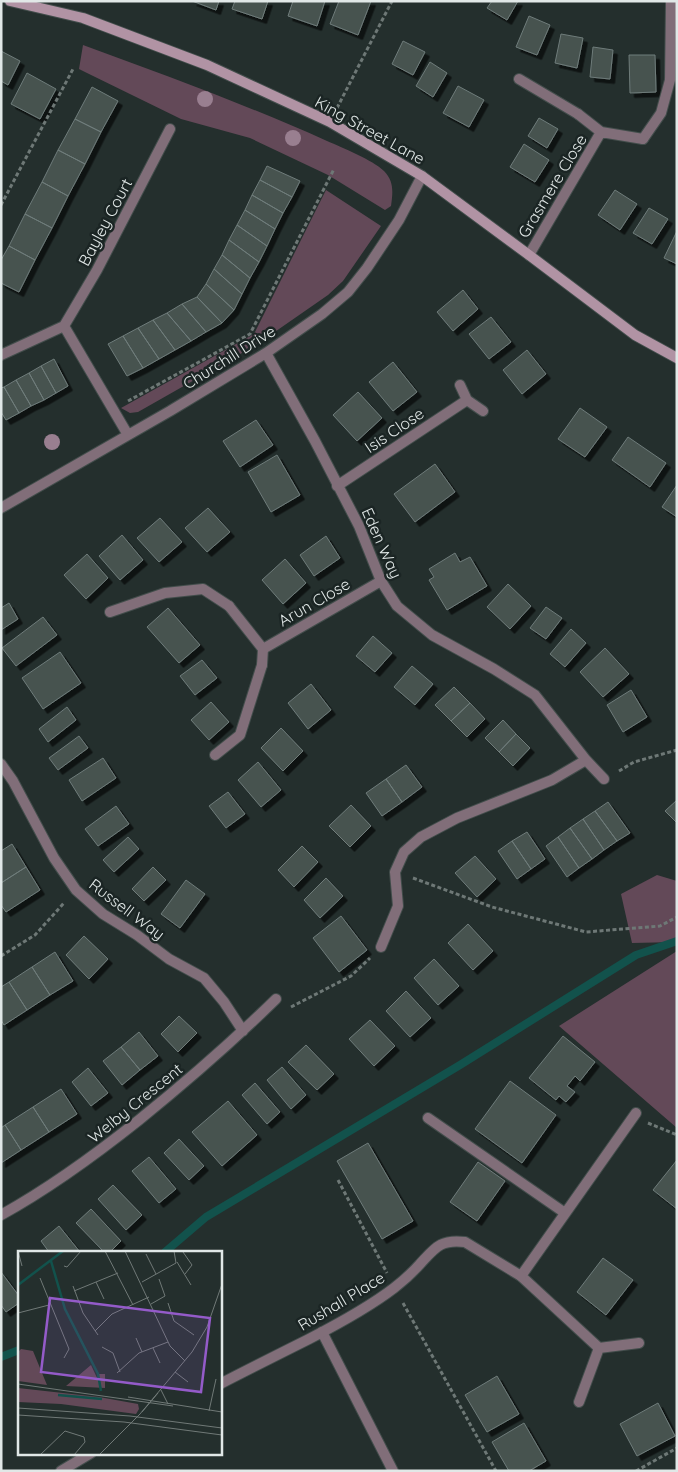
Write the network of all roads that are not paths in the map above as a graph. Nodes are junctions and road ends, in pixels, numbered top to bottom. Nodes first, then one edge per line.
1 (10, 1) edge
2 (671, 1) edge
3 (519, 79) dead end
4 (170, 129) dead end
5 (601, 132) junction
6 (422, 176) junction
7 (529, 255) junction
8 (64, 326) junction
9 (266, 353) junction
10 (1, 355) edge
11 (677, 358) edge
12 (460, 385) dead end
13 (466, 400) junction
14 (483, 411) dead end
15 (128, 435) junction
16 (337, 486) junction
17 (1, 508) edge
18 (381, 582) junction
19 (110, 612) dead end
20 (263, 649) junction
21 (215, 755) dead end
22 (586, 760) junction
23 (1, 764) edge
24 (604, 779) road end
25 (381, 947) road end
26 (276, 999) dead end
27 (242, 1031) junction
28 (636, 1113) road end
29 (428, 1118) dead end
30 (565, 1213) junction
31 (1, 1215) edge
32 (521, 1276) junction
33 (322, 1332) junction
34 (640, 1343) dead end
35 (599, 1348) junction
36 (221, 1383) edge
37 (579, 1402) dead end
38 (88, 1454) edge
39 (61, 1471) edge
40 (393, 1471) edge

1 - 6 main road, King Street Lane
2 - 5 street, Grasmere Close
3 - 5 street, Grasmere Close
4 - 8 street, Bayley Court
5 - 7 street, Grasmere Close
6 - 7 main road, King Street Lane
6 - 9 street, Churchill Drive
7 - 11 main road, King Street Lane
8 - 10 street
8 - 15 street
9 - 15 street, Churchill Drive
9 - 16 street, Eden Way
12 - 13 street
13 - 14 street
13 - 16 street, Isis Close
15 - 17 street, Churchill Drive
16 - 18 street, Eden Way
18 - 20 street, Arun Close
18 - 22 street, Eden Way
19 - 20 street
20 - 21 street
22 - 24 street, Eden Way
22 - 25 street
23 - 27 street, Russell Way
26 - 27 street, Welby Crescent
27 - 31 street, Welby Crescent
28 - 30 street
29 - 30 street
30 - 32 street
32 - 33 street, Rushall Place
32 - 35 street, Rushall Place
33 - 36 street, Rushall Place
33 - 40 street
34 - 35 street
35 - 37 street
38 - 39 street

